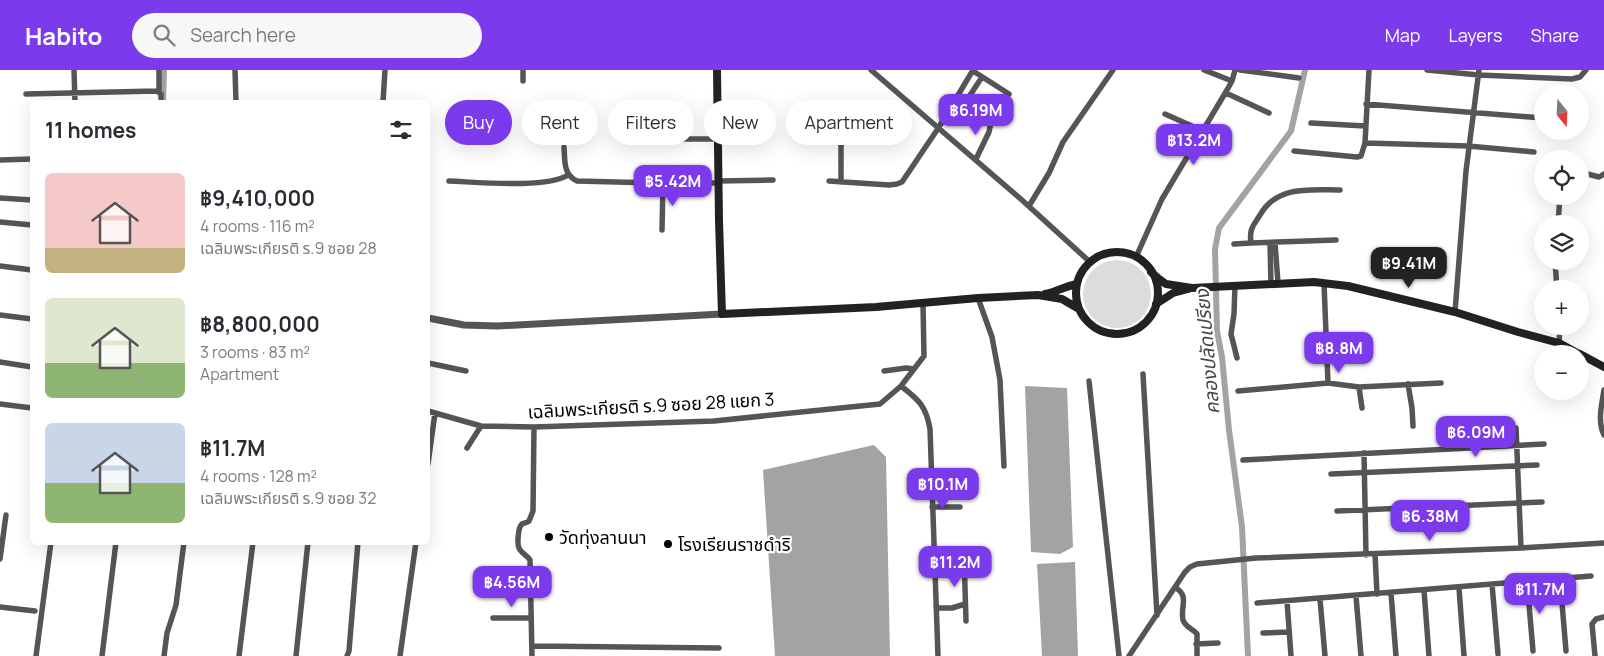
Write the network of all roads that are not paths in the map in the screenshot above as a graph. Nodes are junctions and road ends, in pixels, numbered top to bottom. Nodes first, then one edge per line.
1 (74, 70) edge
2 (159, 70) edge
3 (235, 70) edge
4 (385, 70) edge
5 (523, 70) edge
6 (717, 70) edge
7 (871, 70) edge
8 (973, 70) edge
9 (1113, 70) edge
10 (1204, 70) edge
11 (1235, 70) edge
12 (1240, 70) edge
13 (1369, 70) edge
14 (1427, 70) edge
15 (1586, 70) edge
16 (1479, 73) edge
17 (982, 77) junction
18 (1299, 78) dead end
19 (523, 81) dead end
20 (1232, 81) junction
21 (74, 92) junction
22 (1226, 93) junction
23 (26, 94) dead end
24 (1009, 94) dead end
25 (75, 100) edge
26 (236, 100) edge
27 (383, 100) edge
28 (717, 100) edge
29 (1366, 104) junction
30 (963, 106) dead end
31 (1269, 113) dead end
32 (1474, 113) junction
33 (1165, 114) dead end
34 (992, 117) dead end
35 (1534, 117) edge
36 (1310, 123) dead end
37 (1365, 126) junction
38 (939, 128) junction
39 (1203, 131) junction
40 (1365, 144) junction
41 (718, 145) edge
42 (841, 145) edge
43 (1468, 146) junction
44 (564, 147) dead end
45 (1294, 151) dead end
46 (1534, 152) dead end
47 (30, 159) edge
48 (0, 160) edge
49 (976, 160) junction
50 (1604, 174) edge
51 (568, 175) junction
52 (1589, 175) edge
53 (773, 180) dead end
54 (449, 181) dead end
55 (829, 181) dead end
56 (718, 182) junction
57 (841, 182) junction
58 (663, 183) junction
59 (1340, 190) dead end
60 (0, 198) edge
61 (30, 200) edge
62 (1029, 206) junction
63 (0, 222) edge
64 (30, 225) edge
65 (662, 230) dead end
66 (1336, 240) dead end
67 (1251, 243) junction
68 (1273, 243) junction
69 (1234, 244) dead end
70 (1136, 257) junction
71 (1090, 262) junction
72 (0, 266) edge
73 (30, 270) edge
74 (1151, 272) junction
75 (1324, 283) junction
76 (1077, 284) junction
77 (1274, 284) junction
78 (1231, 286) junction
79 (1192, 288) junction
80 (1038, 295) junction
81 (978, 298) junction
82 (923, 304) junction
83 (1156, 304) junction
84 (1079, 309) junction
85 (1455, 312) junction
86 (722, 314) junction
87 (0, 315) edge
88 (430, 318) edge
89 (30, 319) edge
90 (1560, 335) edge
91 (1560, 343) junction
92 (1564, 345) edge
93 (1237, 358) dead end
94 (1589, 359) edge
95 (0, 362) edge
96 (430, 363) edge
97 (30, 367) edge
98 (1604, 367) edge
99 (914, 369) junction
100 (466, 371) dead end
101 (884, 371) dead end
102 (1143, 374) dead end
103 (1089, 381) dead end
104 (1441, 382) dead end
105 (1328, 383) junction
106 (1408, 384) junction
107 (901, 386) junction
108 (1359, 387) junction
109 (1604, 390) edge
110 (1238, 391) dead end
111 (0, 404) edge
112 (30, 408) edge
113 (1362, 408) dead end
114 (430, 412) edge
115 (435, 413) junction
116 (480, 426) junction
117 (1413, 426) dead end
118 (534, 427) junction
119 (1516, 428) dead end
120 (1604, 435) edge
121 (1544, 444) dead end
122 (1517, 445) junction
123 (467, 448) dead end
124 (430, 449) edge
125 (1364, 453) junction
126 (1243, 460) dead end
127 (1538, 465) dead end
128 (1004, 466) dead end
129 (1518, 466) junction
130 (1364, 473) junction
131 (1331, 474) dead end
132 (1542, 502) dead end
133 (1520, 503) junction
134 (960, 507) dead end
135 (932, 508) junction
136 (1337, 510) dead end
137 (1365, 510) junction
138 (6, 515) dead end
139 (1604, 543) edge
140 (51, 545) edge
141 (116, 545) edge
142 (184, 545) edge
143 (253, 545) edge
144 (308, 545) edge
145 (358, 545) edge
146 (416, 545) edge
147 (1521, 548) junction
148 (964, 554) dead end
149 (1375, 554) junction
150 (1366, 555) junction
151 (0, 559) edge
152 (1591, 576) dead end
153 (1560, 579) junction
154 (1527, 581) junction
155 (1492, 584) junction
156 (1175, 587) junction
157 (1459, 588) junction
158 (1424, 590) junction
159 (1391, 593) junction
160 (1377, 594) junction
161 (1356, 596) junction
162 (1320, 599) junction
163 (1287, 601) junction
164 (1257, 603) dead end
165 (966, 604) junction
166 (0, 607) edge
167 (936, 608) junction
168 (35, 612) dead end
169 (1157, 615) junction
170 (1604, 617) edge
171 (493, 618) dead end
172 (531, 618) junction
173 (966, 621) dead end
174 (1289, 632) junction
175 (1262, 633) dead end
176 (1218, 643) dead end
177 (1196, 644) junction
178 (532, 646) junction
179 (667, 648) junction
180 (719, 648) dead end
181 (1533, 651) dead end
182 (1566, 651) dead end
183 (1498, 654) dead end
184 (36, 656) edge
185 (102, 656) edge
186 (164, 656) edge
187 (239, 656) edge
188 (296, 656) edge
189 (347, 656) edge
190 (400, 656) edge
191 (532, 656) edge
192 (666, 656) edge
193 (938, 656) edge
194 (1119, 656) edge
195 (1129, 656) edge
196 (1197, 656) edge
197 (1291, 656) edge
198 (1325, 656) edge
199 (1361, 656) edge
200 (1396, 656) edge
201 (1429, 656) edge
202 (1464, 656) edge
203 (1595, 656) edge

1 - 21 street
2 - 21 street
3 - 26 street
4 - 27 street
5 - 19 street
6 - 28 main road
7 - 38 street
8 - 17 street
8 - 38 street
9 - 62 street
10 - 20 street
11 - 20 street
12 - 18 street
13 - 29 street
14 - 16 street
15 - 16 street
16 - 32 street
17 - 24 street
17 - 30 street
20 - 22 street
21 - 23 street
21 - 25 street
22 - 31 street
22 - 39 street
29 - 32 street
29 - 37 street
32 - 35 street
32 - 43 street
33 - 39 street
34 - 49 street
36 - 37 street
37 - 40 street
38 - 49 street
38 - 57 street
39 - 70 street
40 - 43 street
40 - 45 street
41 - 56 main road
42 - 57 street
43 - 46 street
43 - 85 street
44 - 51 street
47 - 48 street
49 - 62 street
50 - 52 street
51 - 54 street
51 - 58 street
53 - 56 street
55 - 57 street
56 - 58 street
56 - 86 main road
58 - 65 street
59 - 67 street
60 - 61 street
62 - 71 street
63 - 64 street
66 - 68 street
67 - 68 street
67 - 69 street
68 - 77 street
70 - 71 main road
70 - 74 main road
71 - 76 main road
72 - 73 street
74 - 79 main road
74 - 83 main road
75 - 77 main road
75 - 85 main road
75 - 105 street
76 - 80 main road
76 - 84 main road
77 - 78 main road
78 - 79 main road
78 - 93 street
79 - 83 main road
80 - 81 main road
80 - 84 main road
81 - 82 main road
81 - 128 street
82 - 86 main road
82 - 99 street, เฉลิมพระเกียรติ ร.9 ซอย 28 แยก 3
83 - 84 main road
85 - 91 main road
86 - 88 street
87 - 89 street
90 - 91 street
91 - 92 main road
94 - 98 main road
95 - 97 street
96 - 100 street
99 - 101 street
99 - 107 street, เฉลิมพระเกียรติ ร.9 ซอย 28 แยก 3
102 - 169 street
103 - 194 street
104 - 106 street
105 - 108 street
105 - 110 street
106 - 108 street
106 - 117 street
107 - 118 street, เฉลิมพระเกียรติ ร.9 ซอย 28 แยก 3
107 - 135 street
108 - 113 street
109 - 120 street
111 - 112 street
114 - 115 street, เฉลิมพระเกียรติ ร.9 ซอย 28 แยก 3
115 - 116 street, เฉลิมพระเกียรติ ร.9 ซอย 28 แยก 3
115 - 124 street
116 - 118 street, เฉลิมพระเกียรติ ร.9 ซอย 28 แยก 3
116 - 123 street
118 - 172 street
119 - 122 street
121 - 122 street
122 - 125 street
122 - 129 street
125 - 126 street
125 - 130 street
127 - 129 street
129 - 130 street
129 - 133 street
130 - 131 street
130 - 137 street
132 - 133 street
133 - 137 street
133 - 147 street
134 - 135 street
135 - 167 street
136 - 137 street
137 - 150 street
138 - 151 street
139 - 147 street
140 - 184 street
141 - 185 street
142 - 186 street
143 - 187 street
144 - 188 street
145 - 189 street
146 - 190 street
147 - 149 street
148 - 165 street
149 - 150 street
149 - 160 street
150 - 156 street
152 - 153 street
153 - 154 street
153 - 182 street
154 - 155 street
154 - 181 street
155 - 157 street
155 - 183 street
156 - 169 street
156 - 177 street
157 - 158 street
157 - 202 street
158 - 159 street
158 - 201 street
159 - 160 street
159 - 200 street
160 - 161 street
161 - 162 street
161 - 199 street
162 - 163 street
162 - 198 street
163 - 164 street
163 - 174 street
165 - 167 street
165 - 173 street
166 - 168 street
167 - 193 street
169 - 195 street
170 - 203 street
171 - 172 street
172 - 178 street
174 - 175 street
174 - 197 street
176 - 177 street
177 - 196 street
178 - 179 street
178 - 191 street
179 - 180 street
179 - 192 street

